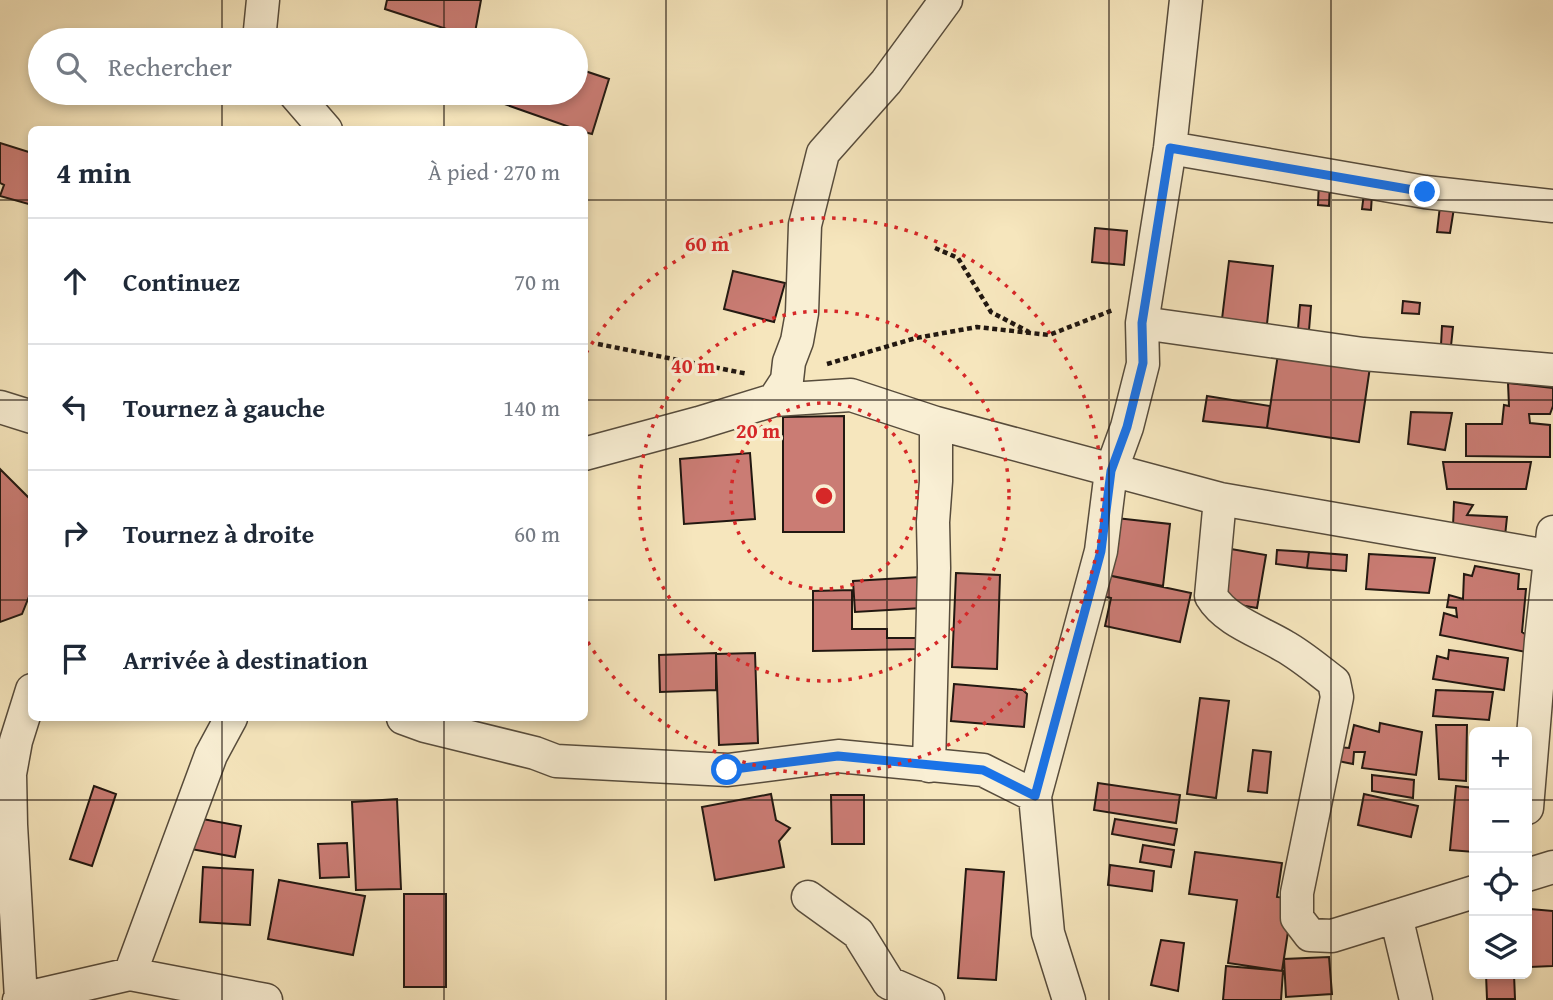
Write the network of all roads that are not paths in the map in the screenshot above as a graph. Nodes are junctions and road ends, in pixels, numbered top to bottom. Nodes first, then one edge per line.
1 (263, 0) edge
2 (1186, 0) edge
3 (937, 5) edge
4 (260, 28) edge
5 (304, 105) edge
6 (323, 126) edge
7 (1170, 148) junction
8 (1553, 206) edge
9 (1142, 323) junction
10 (1553, 370) edge
11 (781, 390) junction
12 (0, 407) edge
13 (28, 417) edge
14 (936, 423) junction
15 (588, 453) edge
16 (1111, 471) junction
17 (1220, 499) junction
18 (1552, 549) edge
19 (1547, 640) edge
20 (28, 703) edge
21 (229, 721) edge
22 (411, 721) edge
23 (929, 765) junction
24 (1529, 790) edge
25 (1035, 796) junction
26 (1553, 867) edge
27 (1532, 873) edge
28 (1469, 894) edge
29 (808, 898) dead end
30 (1396, 916) junction
31 (130, 974) junction
32 (20, 1000) edge
33 (266, 1000) edge
34 (928, 1000) edge
35 (1069, 1000) edge
36 (1416, 1000) edge

1 - 4 street
2 - 7 street
3 - 11 street
5 - 6 street
7 - 8 street
7 - 9 street
9 - 10 street
9 - 16 street
11 - 14 street
11 - 15 street
12 - 13 street
14 - 16 street
14 - 23 street
16 - 17 street
16 - 25 street
17 - 18 street
17 - 30 street
18 - 19 street
19 - 24 street
20 - 32 street
21 - 31 street
22 - 23 street
23 - 25 street
25 - 35 street
26 - 27 street
28 - 30 street
29 - 34 street
30 - 36 street
31 - 32 street
31 - 33 street

